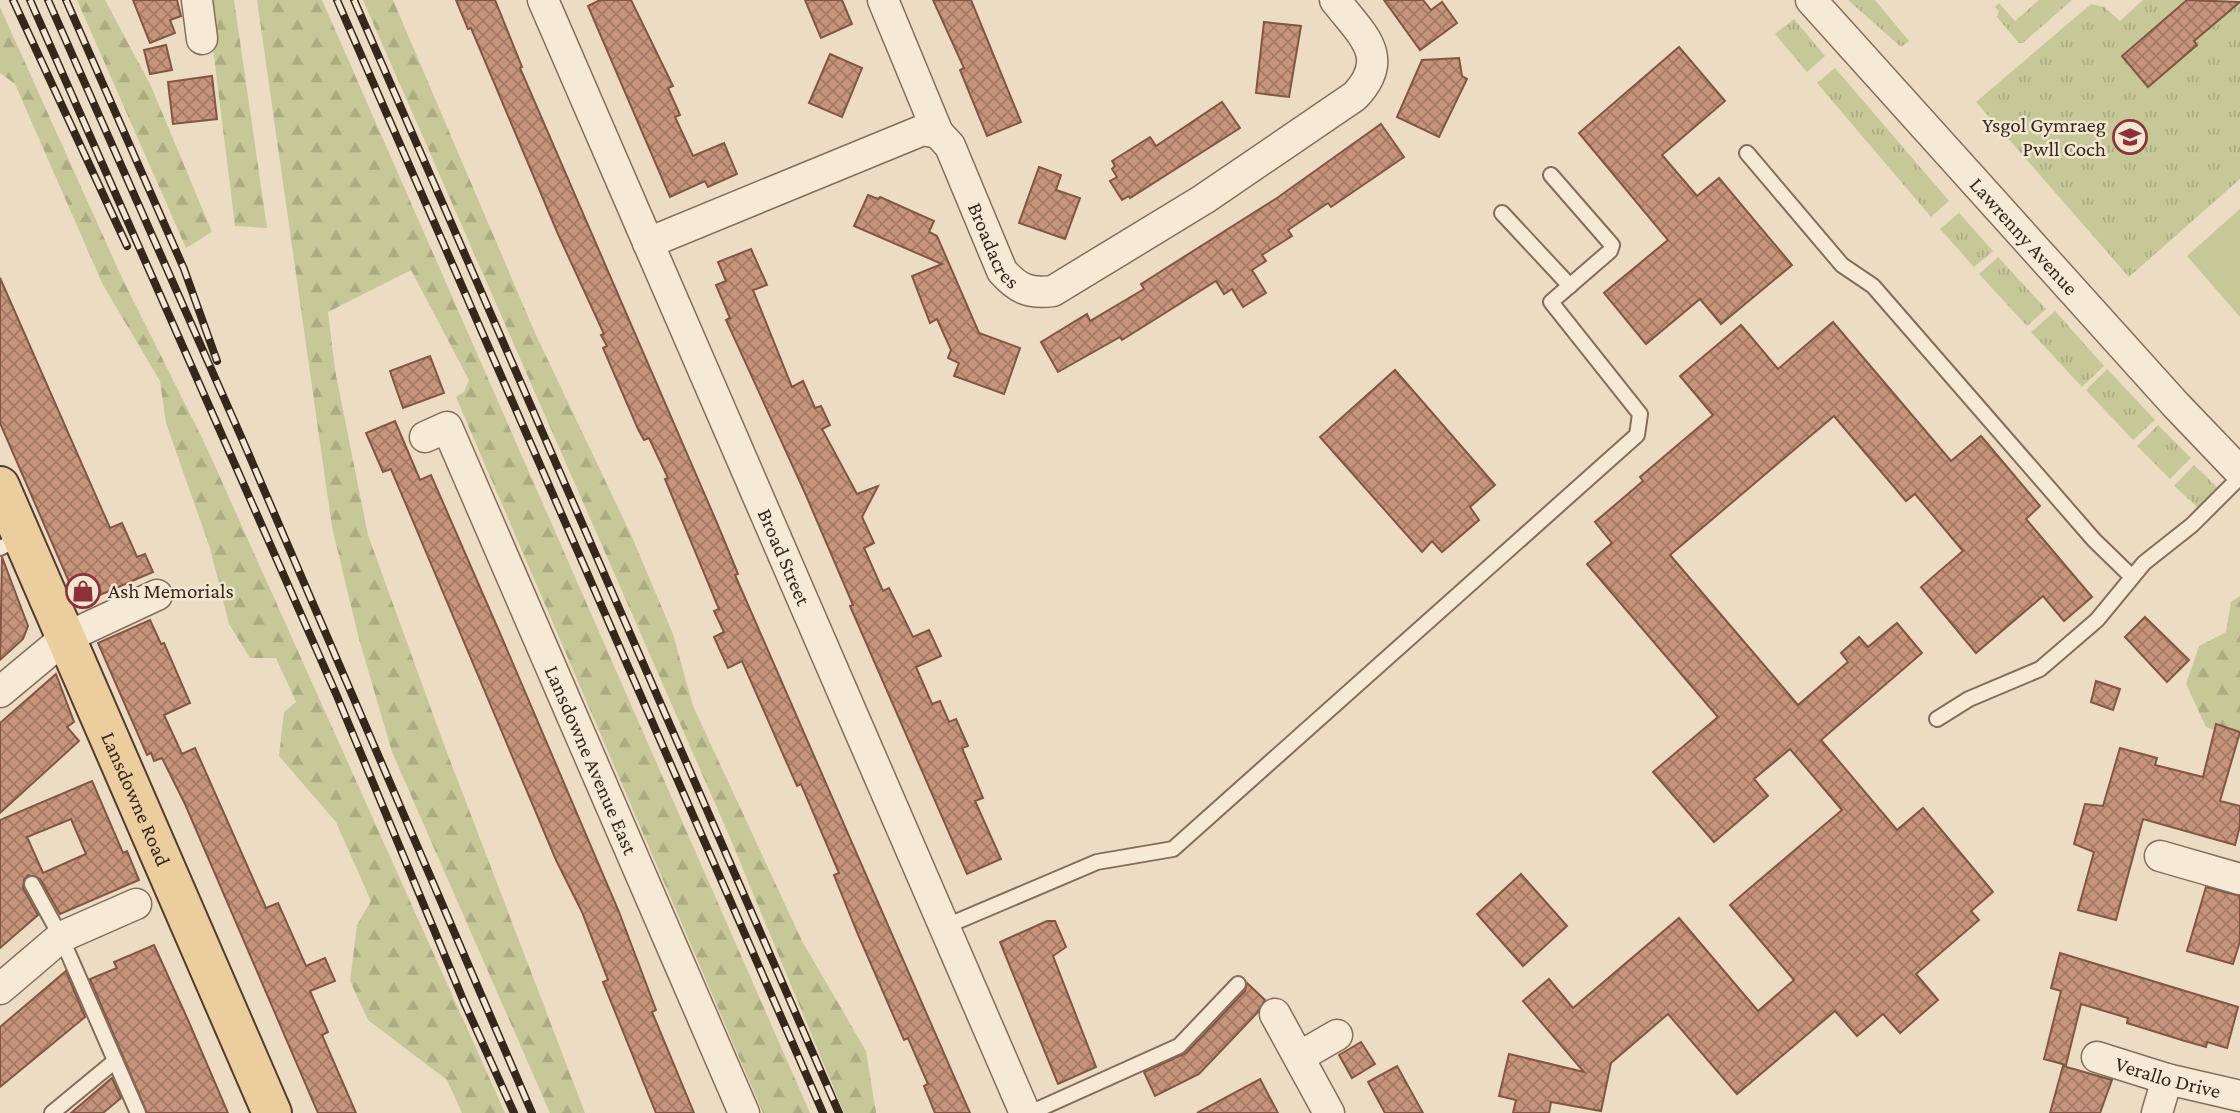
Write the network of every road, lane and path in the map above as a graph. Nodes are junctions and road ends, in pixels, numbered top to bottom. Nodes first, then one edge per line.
1 (197, 0) edge
2 (543, 0) edge
3 (883, 0) edge
4 (1335, 0) edge
5 (1811, 0) edge
6 (202, 39) dead end
7 (938, 133) junction
8 (1747, 153) dead end
9 (1551, 175) dead end
10 (1502, 213) dead end
11 (648, 243) junction
12 (1570, 286) junction
13 (425, 437) dead end
14 (2240, 474) edge
15 (0, 486) edge
16 (11, 543) edge
17 (2132, 577) junction
18 (157, 595) dead end
19 (65, 638) junction
20 (0, 692) edge
21 (1937, 719) dead end
22 (2160, 856) dead end
23 (2240, 879) edge
24 (32, 884) dead end
25 (136, 904) dead end
26 (944, 928) junction
27 (61, 937) junction
28 (1238, 984) dead end
29 (0, 989) edge
30 (1275, 1014) dead end
31 (1338, 1035) dead end
32 (2097, 1056) dead end
33 (1299, 1058) junction
34 (115, 1061) junction
35 (2166, 1079) junction
36 (2240, 1095) edge
37 (52, 1113) edge
38 (138, 1113) edge
39 (272, 1113) edge
40 (744, 1113) edge
41 (1025, 1113) edge
42 (1031, 1113) edge
43 (1329, 1113) edge
44 (2157, 1113) edge

1 - 6 street
2 - 11 street, Broad Street
3 - 7 street, Broadacres
4 - 7 street, Broadacres
5 - 14 street, Lawrenny Avenue
7 - 11 street
8 - 17 lane
9 - 12 lane
10 - 12 lane
11 - 26 street, Broad Street
12 - 26 lane
13 - 40 street, Lansdowne Avenue East
14 - 17 lane
15 - 16 main road, Lansdowne Road
16 - 19 main road, Lansdowne Road
17 - 21 lane
18 - 19 street
19 - 20 street
19 - 39 main road, Lansdowne Road
22 - 23 street
24 - 27 lane
25 - 27 street
26 - 41 street, Broad Street
27 - 29 street
27 - 34 lane
28 - 42 lane
30 - 33 street
31 - 33 street
32 - 35 street, Verallo Drive
33 - 43 street
34 - 37 lane
34 - 38 lane
35 - 36 street, Verallo Drive
35 - 44 street

